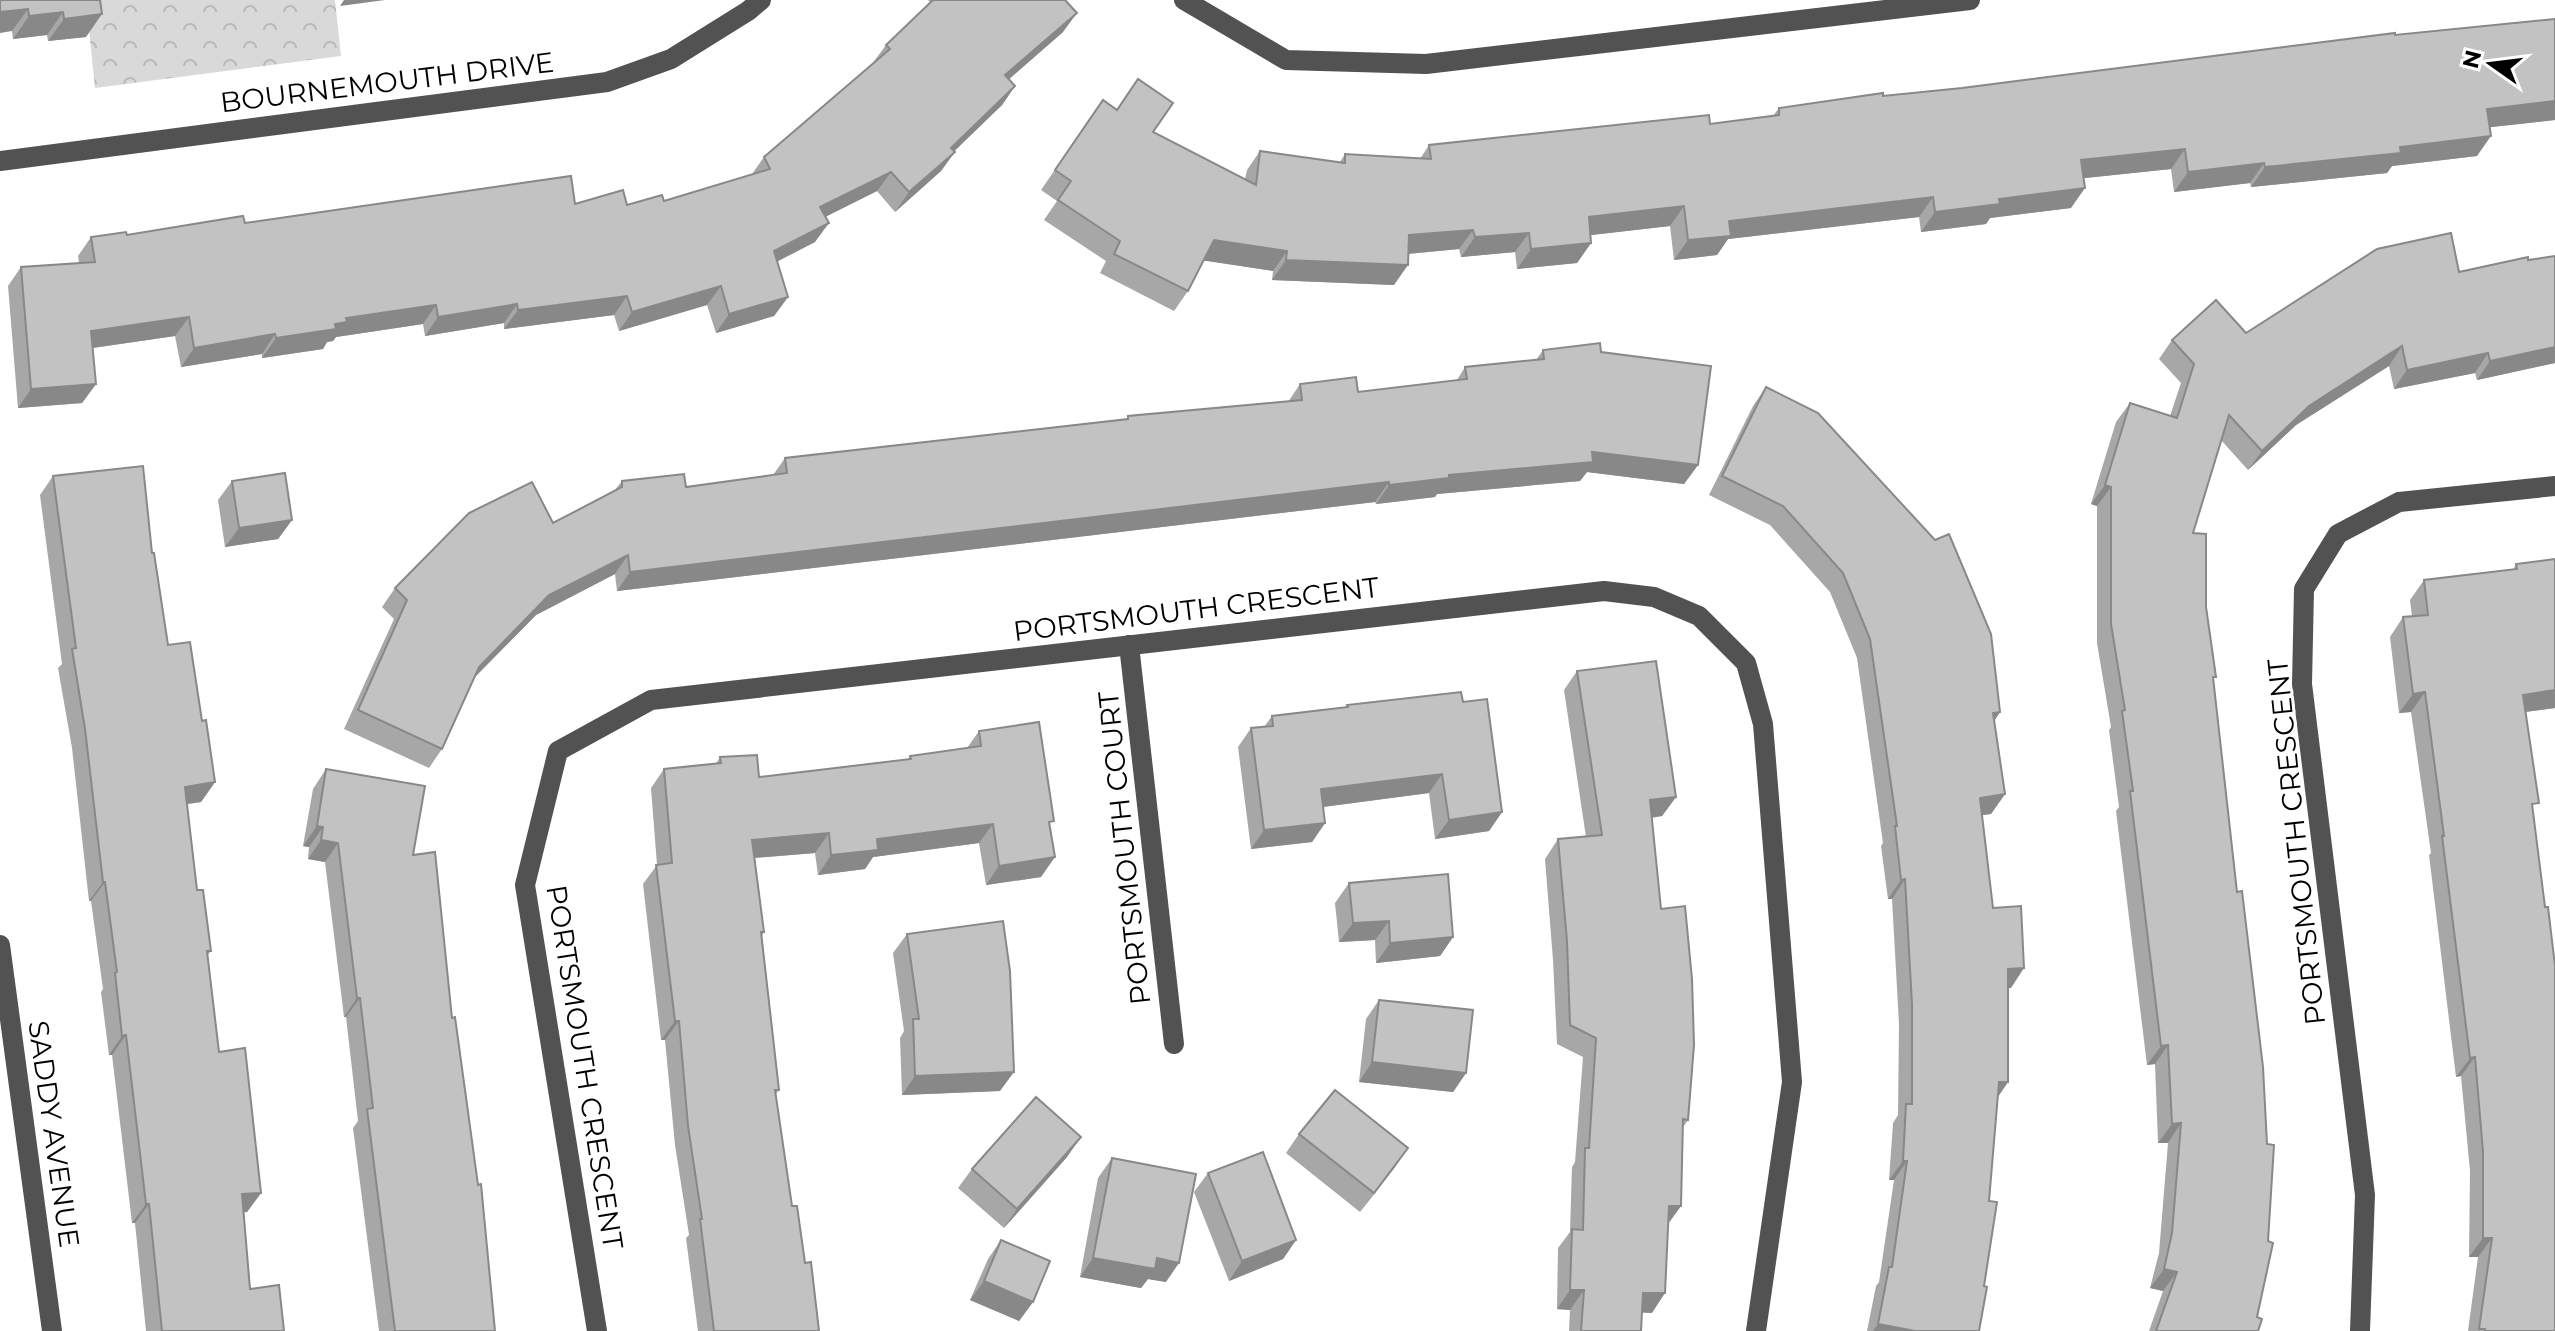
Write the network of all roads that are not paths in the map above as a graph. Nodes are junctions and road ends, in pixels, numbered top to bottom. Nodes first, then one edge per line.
1 (761, 0) edge
2 (1184, 0) edge
3 (1970, 0) edge
4 (0, 161) edge
5 (2555, 486) edge
6 (1129, 645) junction
7 (0, 945) edge
8 (1174, 1044) dead end
9 (52, 1331) edge
10 (597, 1331) edge
11 (1756, 1331) edge
12 (2360, 1331) edge

1 - 4 street, BOURNEMOUTH DRIVE
2 - 3 street
5 - 12 street, PORTSMOUTH CRESCENT
6 - 8 street, PORTSMOUTH COURT
6 - 10 street, PORTSMOUTH CRESCENT
6 - 11 street, PORTSMOUTH CRESCENT
7 - 9 street, SADDY AVENUE

